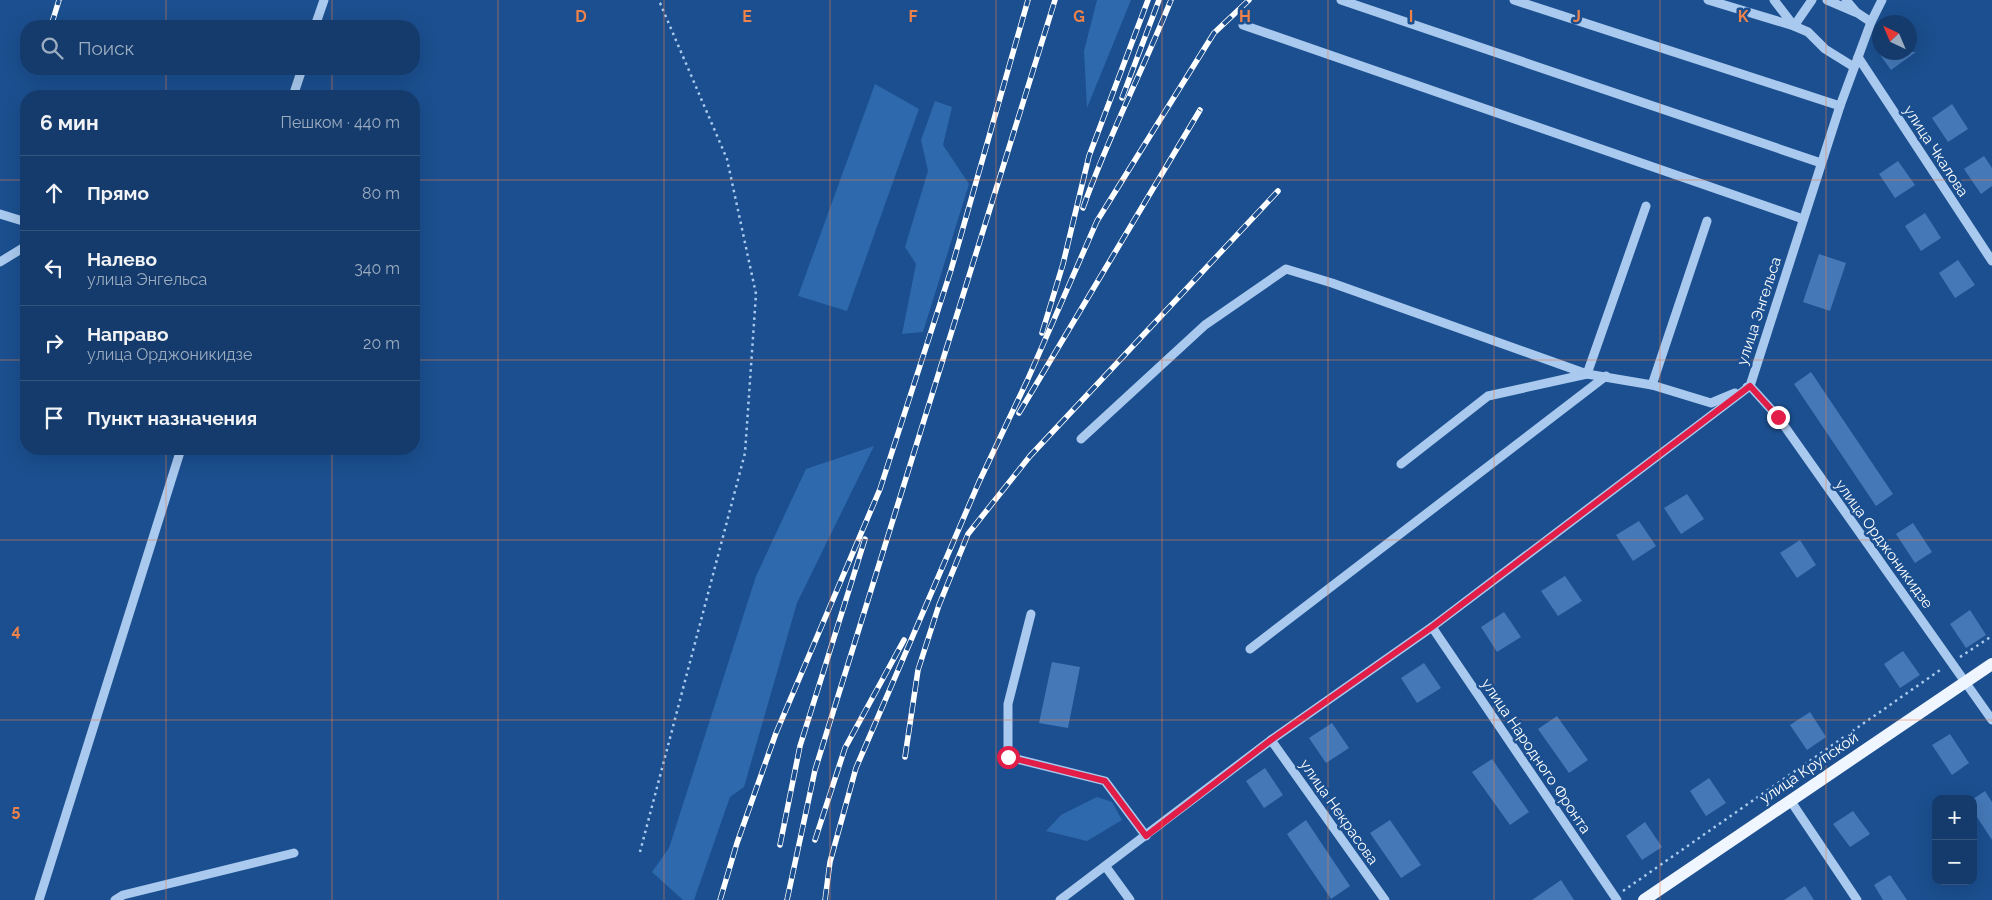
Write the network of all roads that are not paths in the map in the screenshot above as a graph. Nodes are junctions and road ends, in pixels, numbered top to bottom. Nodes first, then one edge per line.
1 (324, 0) edge
2 (1342, 0) edge
3 (1514, 0) edge
4 (1708, 0) edge
5 (1774, 0) edge
6 (1812, 0) edge
7 (1826, 0) edge
8 (1846, 0) edge
9 (1882, 0) edge
10 (1722, 2) edge
11 (1856, 12) junction
12 (317, 20) edge
13 (1871, 22) junction
14 (1243, 25) dead end
15 (1794, 26) junction
16 (1858, 57) junction
17 (1854, 67) junction
18 (300, 75) edge
19 (295, 90) edge
20 (1840, 106) junction
21 (1821, 163) junction
22 (1646, 206) dead end
23 (0, 214) edge
24 (1803, 219) junction
25 (20, 220) edge
26 (1707, 221) dead end
27 (20, 250) edge
28 (1992, 261) edge
29 (0, 262) edge
30 (1587, 374) junction
31 (1606, 376) junction
32 (1652, 385) junction
33 (1750, 386) junction
34 (1081, 439) dead end
35 (179, 455) edge
36 (1401, 464) dead end
37 (1030, 614) dead end
38 (1432, 627) junction
39 (1250, 649) dead end
40 (1992, 664) edge
41 (1966, 681) junction
42 (1992, 720) edge
43 (1271, 740) junction
44 (1790, 800) junction
45 (1146, 836) junction
46 (294, 853) dead end
47 (1106, 867) junction
48 (37, 899) edge
49 (1616, 899) edge
50 (115, 900) edge
51 (1060, 900) edge
52 (1130, 900) edge
53 (1385, 900) edge
54 (1644, 900) edge
55 (1857, 900) edge

1 - 12 street
2 - 21 street
3 - 20 street
4 - 10 street
5 - 15 street
6 - 15 street
7 - 11 street
8 - 11 street
9 - 13 street, улица Энгельса
10 - 15 street
11 - 13 street
13 - 16 street, улица Энгельса
14 - 24 street
15 - 17 street
16 - 17 street, улица Энгельса
16 - 28 street, улица Чкалова
17 - 20 street, улица Энгельса
18 - 19 street
20 - 21 street, улица Энгельса
21 - 24 street, улица Энгельса
22 - 30 street
23 - 25 street
24 - 33 street, улица Энгельса
26 - 32 street
27 - 29 street
30 - 31 street
30 - 34 street
30 - 36 street
31 - 32 street
31 - 39 street
32 - 33 street
33 - 38 street, улица Энгельса
33 - 41 street, улица Орджоникидзе
35 - 48 street
37 - 45 street
38 - 43 street, улица Энгельса
38 - 49 street, улица Народного Фронта
40 - 41 main road, улица Крупской
41 - 42 street, улица Орджоникидзе
41 - 44 main road, улица Крупской
43 - 45 street, улица Энгельса
43 - 53 street, улица Некрасова
44 - 54 main road, улица Крупской
44 - 55 street
45 - 47 street, улица Энгельса
46 - 50 street
47 - 51 street, улица Энгельса
47 - 52 street

